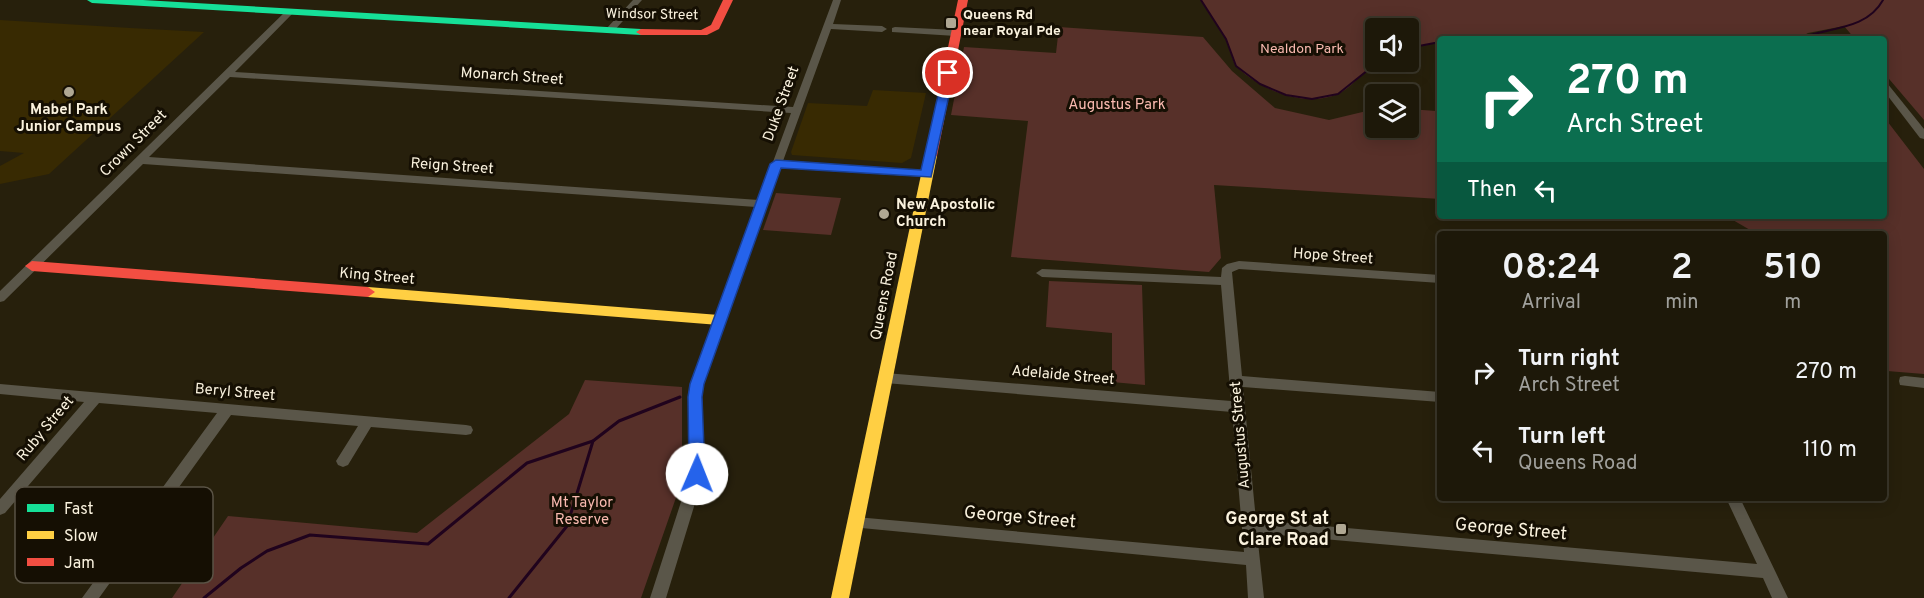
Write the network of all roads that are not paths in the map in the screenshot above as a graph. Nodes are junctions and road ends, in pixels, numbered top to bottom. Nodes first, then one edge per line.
1 (92, 0) edge
2 (638, 0) edge
3 (728, 0) edge
4 (837, 0) edge
5 (963, 0) edge
6 (214, 4) edge
7 (290, 12) junction
8 (828, 26) junction
9 (882, 29) dead end
10 (895, 30) dead end
11 (609, 31) junction
12 (956, 33) junction
13 (227, 74) junction
14 (1887, 89) edge
15 (796, 110) junction
16 (1924, 136) edge
17 (139, 160) junction
18 (776, 164) junction
19 (926, 174) junction
20 (762, 204) junction
21 (32, 266) junction
22 (1042, 273) dead end
23 (1227, 276) junction
24 (1437, 279) edge
25 (0, 298) edge
26 (719, 321) junction
27 (885, 378) junction
28 (1236, 381) junction
29 (1905, 381) dead end
30 (1924, 383) edge
31 (0, 389) edge
32 (1437, 397) edge
33 (95, 398) junction
34 (1239, 407) junction
35 (228, 409) junction
36 (367, 422) junction
37 (466, 430) dead end
38 (343, 460) dead end
39 (19, 487) edge
40 (171, 487) edge
41 (15, 491) edge
42 (1734, 501) edge
43 (0, 509) edge
44 (856, 522) junction
45 (1250, 526) junction
46 (1253, 559) junction
47 (1768, 572) junction
48 (101, 583) edge
49 (90, 598) edge
50 (658, 598) edge
51 (840, 598) edge
52 (1256, 598) edge
53 (1780, 598) edge

1 - 6 street, Windsor Street
2 - 11 street
3 - 11 street, Windsor Street
4 - 8 street, Duke Street
5 - 12 street, Queens Road
6 - 7 street, Windsor Street
7 - 11 street, Windsor Street
7 - 13 street, Crown Street
8 - 9 street
8 - 15 street, Duke Street
10 - 12 street
12 - 19 street, Queens Road
13 - 15 street, Monarch Street
13 - 17 street, Crown Street
14 - 16 street
15 - 18 street, Duke Street
17 - 20 street, Reign Street
17 - 21 street, Crown Street
18 - 19 street
18 - 20 street, Duke Street
19 - 27 street, Queens Road
20 - 26 street, Duke Street
21 - 25 street, Crown Street
21 - 26 street, King Street
22 - 23 street, Hope Street
23 - 24 street, Hope Street
23 - 28 street, Augustus Street
26 - 50 street, Duke Street
27 - 34 street, Adelaide Street
27 - 44 street, Queens Road
28 - 32 street
28 - 34 street, Augustus Street
29 - 30 street
31 - 33 street, Beryl Street
33 - 35 street, Beryl Street
33 - 39 street, Ruby Street
34 - 45 street, Augustus Street
35 - 36 street, Beryl Street
35 - 40 street
36 - 37 street, Beryl Street
36 - 38 street
41 - 43 street, Ruby Street
42 - 47 street
44 - 46 street, George Street
44 - 51 street, Queens Road
45 - 46 street, Augustus Street
45 - 47 street, George Street
46 - 52 street, Augustus Street
47 - 53 street
48 - 49 street

